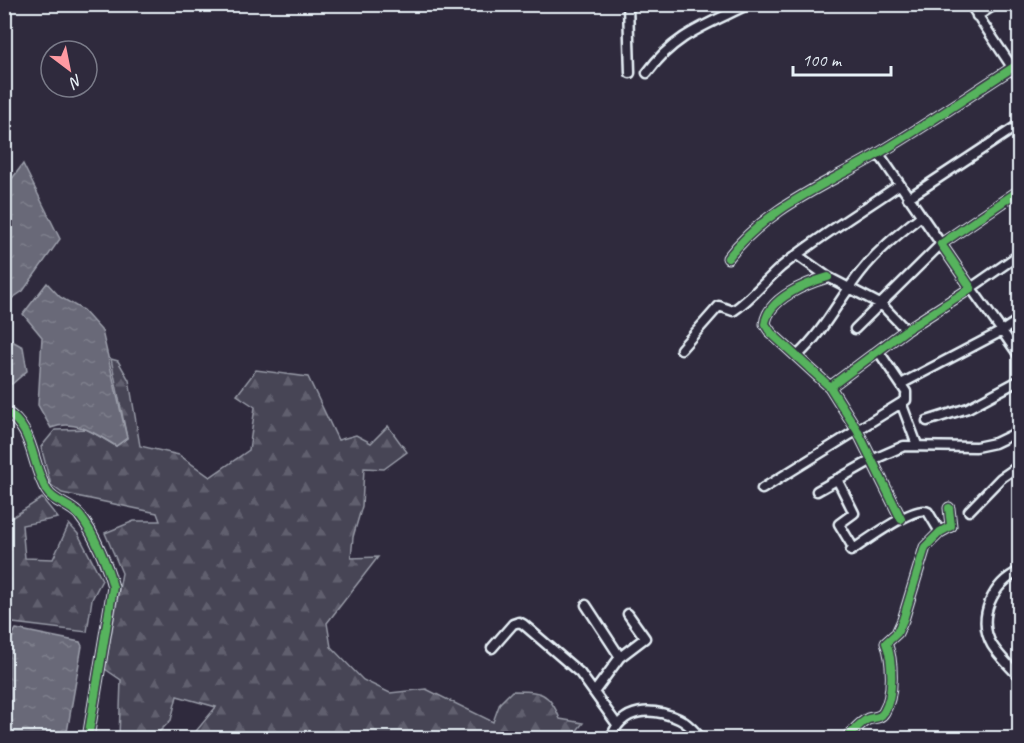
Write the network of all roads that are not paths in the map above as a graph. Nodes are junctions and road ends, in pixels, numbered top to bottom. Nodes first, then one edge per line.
1 (628, 4) edge
2 (749, 4) edge
3 (970, 4) edge
4 (996, 4) edge
5 (977, 16) junction
6 (1016, 66) edge
7 (630, 73) dead end
8 (647, 73) dead end
9 (1020, 79) edge
10 (1020, 124) edge
11 (879, 154) junction
12 (899, 185) junction
13 (1020, 190) edge
14 (908, 198) junction
15 (921, 216) junction
16 (941, 244) junction
17 (1020, 254) edge
18 (797, 255) junction
19 (728, 258) dead end
20 (828, 277) junction
21 (850, 287) junction
22 (971, 288) junction
23 (882, 304) junction
24 (1020, 319) edge
25 (855, 329) dead end
26 (906, 330) junction
27 (1002, 331) junction
28 (681, 349) dead end
29 (879, 351) junction
30 (798, 355) junction
31 (1020, 357) edge
32 (1020, 380) edge
33 (901, 384) junction
34 (830, 387) junction
35 (902, 405) junction
36 (4, 411) edge
37 (927, 421) dead end
38 (857, 430) junction
39 (1020, 431) edge
40 (917, 445) junction
41 (872, 460) junction
42 (1020, 465) edge
43 (837, 479) junction
44 (762, 489) dead end
45 (817, 491) dead end
46 (949, 508) dead end
47 (969, 511) dead end
48 (901, 519) junction
49 (940, 532) junction
50 (1020, 571) edge
51 (586, 605) dead end
52 (628, 614) dead end
53 (492, 648) dead end
54 (620, 657) junction
55 (1020, 677) edge
56 (595, 691) junction
57 (616, 723) junction
58 (88, 738) edge
59 (611, 738) edge
60 (701, 738) edge
61 (847, 738) edge

1 - 7 street
2 - 8 street
3 - 5 street
4 - 5 street
5 - 6 street
6 - 9 street
6 - 11 street
10 - 14 street
11 - 12 street
11 - 19 street
12 - 14 street
12 - 18 street
13 - 16 street
14 - 15 street
15 - 16 street
15 - 21 street
16 - 22 street
16 - 23 street
17 - 22 street
18 - 20 street
18 - 28 street
20 - 21 street
20 - 30 street
21 - 23 street
21 - 30 street
22 - 26 street
22 - 27 street
23 - 25 street
23 - 26 street
24 - 27 street
26 - 29 street
27 - 31 street
27 - 33 street
29 - 33 street
29 - 34 street
30 - 34 street
32 - 37 street
33 - 35 street
34 - 38 street
35 - 38 street
35 - 40 street
36 - 58 street
38 - 41 street
38 - 44 street
39 - 40 street
40 - 41 street
41 - 43 street
41 - 48 street
42 - 47 street
43 - 45 street
43 - 48 street
46 - 49 street
48 - 49 street
49 - 61 street
50 - 55 street
51 - 54 street
52 - 54 street
53 - 56 street
54 - 56 street
56 - 57 street
57 - 59 street
57 - 60 street

